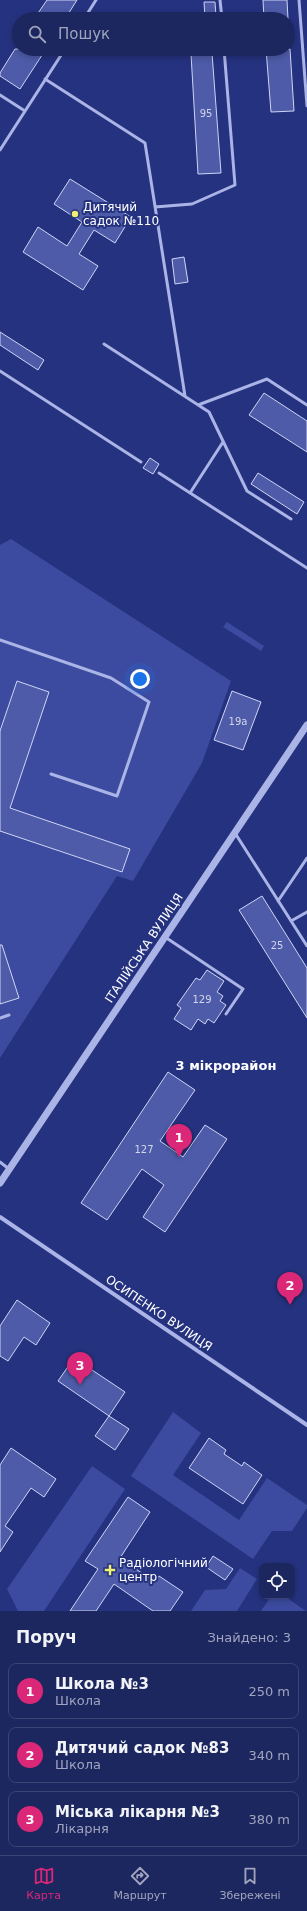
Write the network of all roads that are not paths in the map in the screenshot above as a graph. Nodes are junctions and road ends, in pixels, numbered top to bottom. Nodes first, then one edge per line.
1 (96, 0) edge
2 (220, 0) edge
3 (300, 0) edge
4 (88, 12) edge
5 (221, 12) edge
6 (60, 56) edge
7 (225, 56) edge
8 (45, 79) junction
9 (0, 95) edge
10 (307, 106) edge
11 (25, 111) junction
12 (0, 150) edge
13 (155, 207) junction
14 (104, 344) dead end
15 (0, 371) edge
16 (184, 396) junction
17 (198, 405) junction
18 (307, 405) edge
19 (223, 442) junction
20 (141, 462) dead end
21 (159, 473) dead end
22 (190, 493) junction
23 (291, 519) dead end
24 (307, 568) edge
25 (0, 640) edge
26 (307, 725) edge
27 (51, 774) dead end
28 (235, 832) junction
29 (307, 858) edge
30 (278, 901) junction
31 (307, 912) edge
32 (291, 921) junction
33 (165, 937) junction
34 (307, 946) edge
35 (226, 1014) dead end
36 (9, 1015) dead end
37 (0, 1018) edge
38 (0, 1162) edge
39 (10, 1169) junction
40 (0, 1183) edge
41 (0, 1217) edge
42 (307, 1425) edge

1 - 4 lane
2 - 5 lane
3 - 10 lane
6 - 8 lane
7 - 13 lane
8 - 11 lane
8 - 13 lane
9 - 11 lane
11 - 12 lane
13 - 16 lane
14 - 16 lane
15 - 20 lane
16 - 17 lane
17 - 18 lane
17 - 19 lane
19 - 22 lane
19 - 23 lane
21 - 22 lane
22 - 24 lane
25 - 27 lane
26 - 28 street, ІТАЛІЙСЬКА ВУЛИЦЯ
28 - 30 lane
28 - 33 street, ІТАЛІЙСЬКА ВУЛИЦЯ
29 - 30 lane
30 - 32 lane
31 - 32 lane
32 - 34 lane
33 - 35 lane
33 - 39 street, ІТАЛІЙСЬКА ВУЛИЦЯ
36 - 37 lane
38 - 39 lane
39 - 40 street, ІТАЛІЙСЬКА ВУЛИЦЯ
41 - 42 street, ОСИПЕНКО ВУЛИЦЯ

